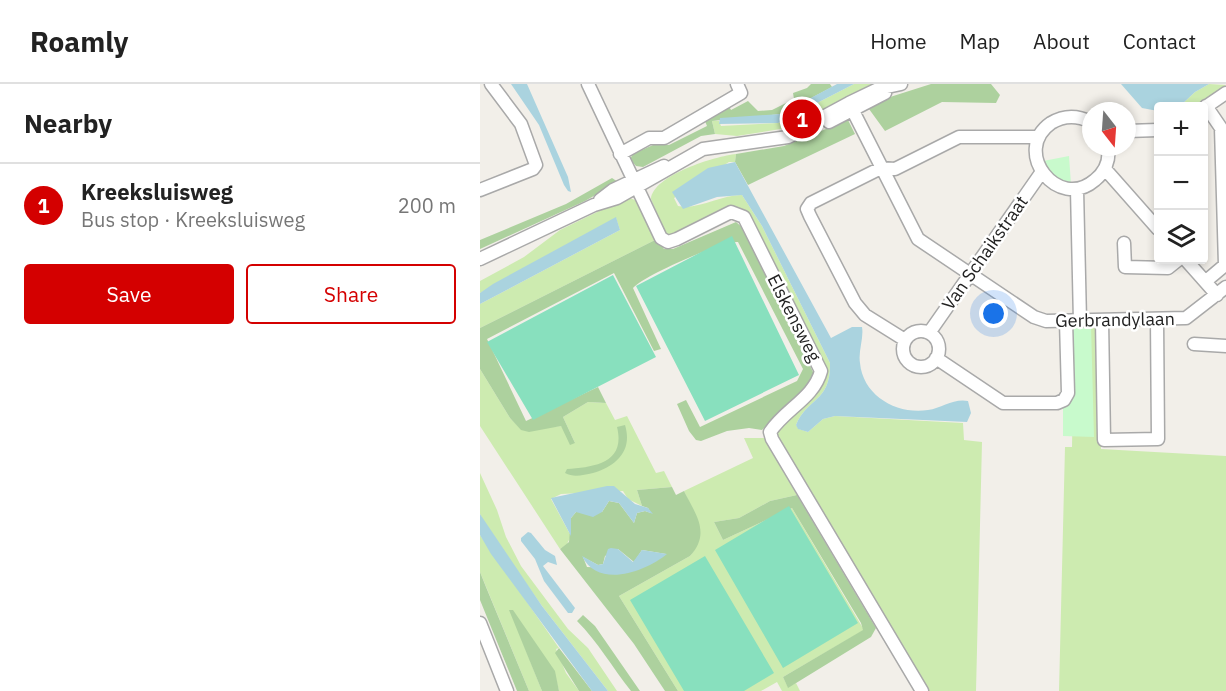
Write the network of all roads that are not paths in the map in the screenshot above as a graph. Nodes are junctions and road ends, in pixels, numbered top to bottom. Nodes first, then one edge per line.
1 (491, 84) edge
2 (588, 84) edge
3 (737, 84) edge
4 (896, 85) edge
5 (1226, 93) edge
6 (1208, 105) edge
7 (850, 107) junction
8 (1208, 111) edge
9 (1082, 120) edge
10 (1154, 130) edge
11 (1136, 131) edge
12 (1039, 137) junction
13 (620, 154) junction
14 (1107, 156) edge
15 (881, 168) junction
16 (1105, 169) junction
17 (1041, 173) junction
18 (635, 184) junction
19 (1077, 189) junction
20 (480, 190) edge
21 (1154, 224) edge
22 (1124, 243) dead end
23 (483, 259) edge
24 (1173, 264) edge
25 (1190, 264) edge
26 (971, 276) junction
27 (1206, 281) junction
28 (1222, 291) edge
29 (1156, 319) junction
30 (1102, 320) junction
31 (1066, 321) junction
32 (1080, 321) junction
33 (929, 333) junction
34 (905, 340) junction
35 (1194, 344) dead end
36 (1226, 346) edge
37 (936, 358) junction
38 (480, 623) edge
39 (507, 691) edge
40 (922, 691) edge

1 - 20 street
2 - 13 street
3 - 13 street
4 - 7 street
5 - 6 street
7 - 15 street, Gerbrandylaan
7 - 18 street
8 - 27 street
9 - 12 street
10 - 11 street
12 - 15 street
12 - 17 street
13 - 18 street
14 - 16 street
15 - 26 street, Gerbrandylaan
15 - 34 street
16 - 19 street
16 - 21 street
17 - 19 street
17 - 26 street, Van Schaikstraat
18 - 23 street
18 - 40 street, Elskensweg
19 - 32 street
22 - 24 street
25 - 27 street
26 - 31 street, Gerbrandylaan
26 - 33 street, Van Schaikstraat
27 - 28 street
28 - 29 street, Gerbrandylaan
29 - 30 street, Gerbrandylaan
29 - 30 street
30 - 32 street, Gerbrandylaan
31 - 32 street, Gerbrandylaan
31 - 37 street
33 - 34 street
33 - 37 street
34 - 37 street
35 - 36 street
38 - 39 street

